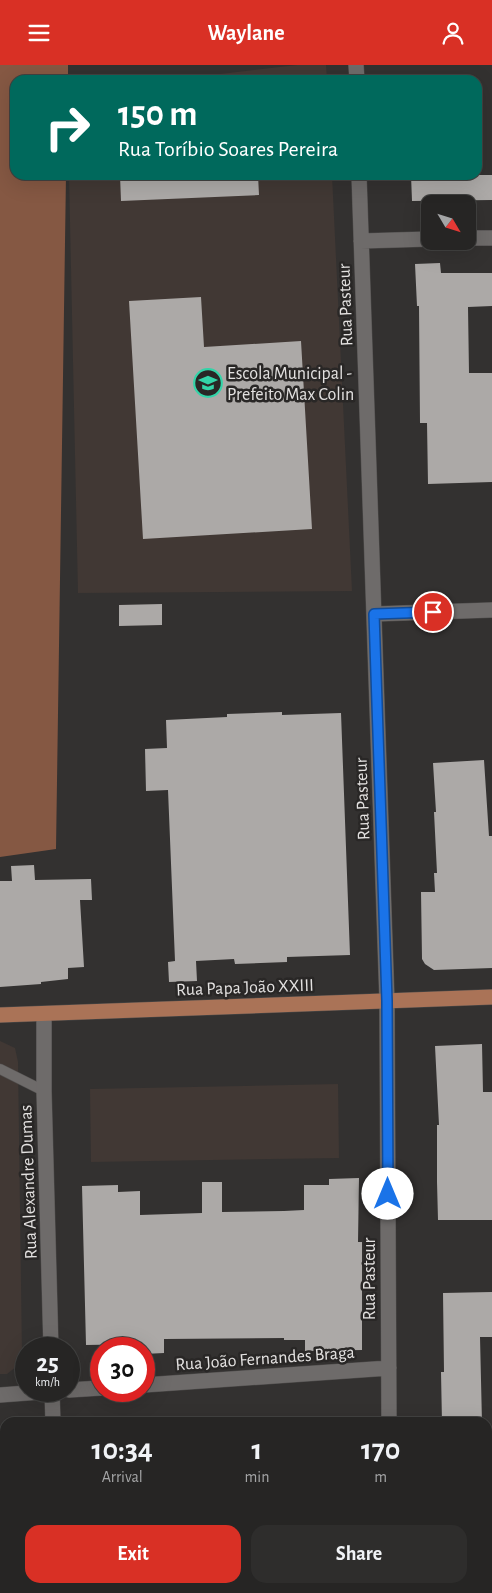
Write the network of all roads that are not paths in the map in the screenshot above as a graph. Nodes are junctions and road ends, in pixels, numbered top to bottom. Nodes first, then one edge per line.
1 (359, 180) edge
2 (476, 238) edge
3 (492, 238) edge
4 (421, 239) edge
5 (361, 241) junction
6 (492, 610) edge
7 (374, 614) junction
8 (492, 997) edge
9 (387, 1001) junction
10 (44, 1014) junction
11 (0, 1015) edge
12 (0, 1069) edge
13 (44, 1091) junction
14 (51, 1337) edge
15 (388, 1368) junction
16 (155, 1384) edge
17 (15, 1394) edge
18 (0, 1395) edge
19 (53, 1402) edge
20 (53, 1417) edge
21 (390, 1417) edge

1 - 5 street, Rua Pasteur
2 - 3 street
4 - 5 street
5 - 7 street, Rua Pasteur
6 - 7 street
7 - 9 street, Rua Pasteur
8 - 9 main road, Rua Papa João XXIII
9 - 10 main road, Rua Papa João XXIII
9 - 15 street, Rua Pasteur
10 - 11 main road, Rua Papa João XXIII
10 - 13 street, Rua Alexandre Dumas
12 - 13 lane
13 - 14 street, Rua Alexandre Dumas
15 - 16 street, Rua João Fernandes Braga
15 - 21 street, Rua Pasteur
17 - 18 street
19 - 20 street

